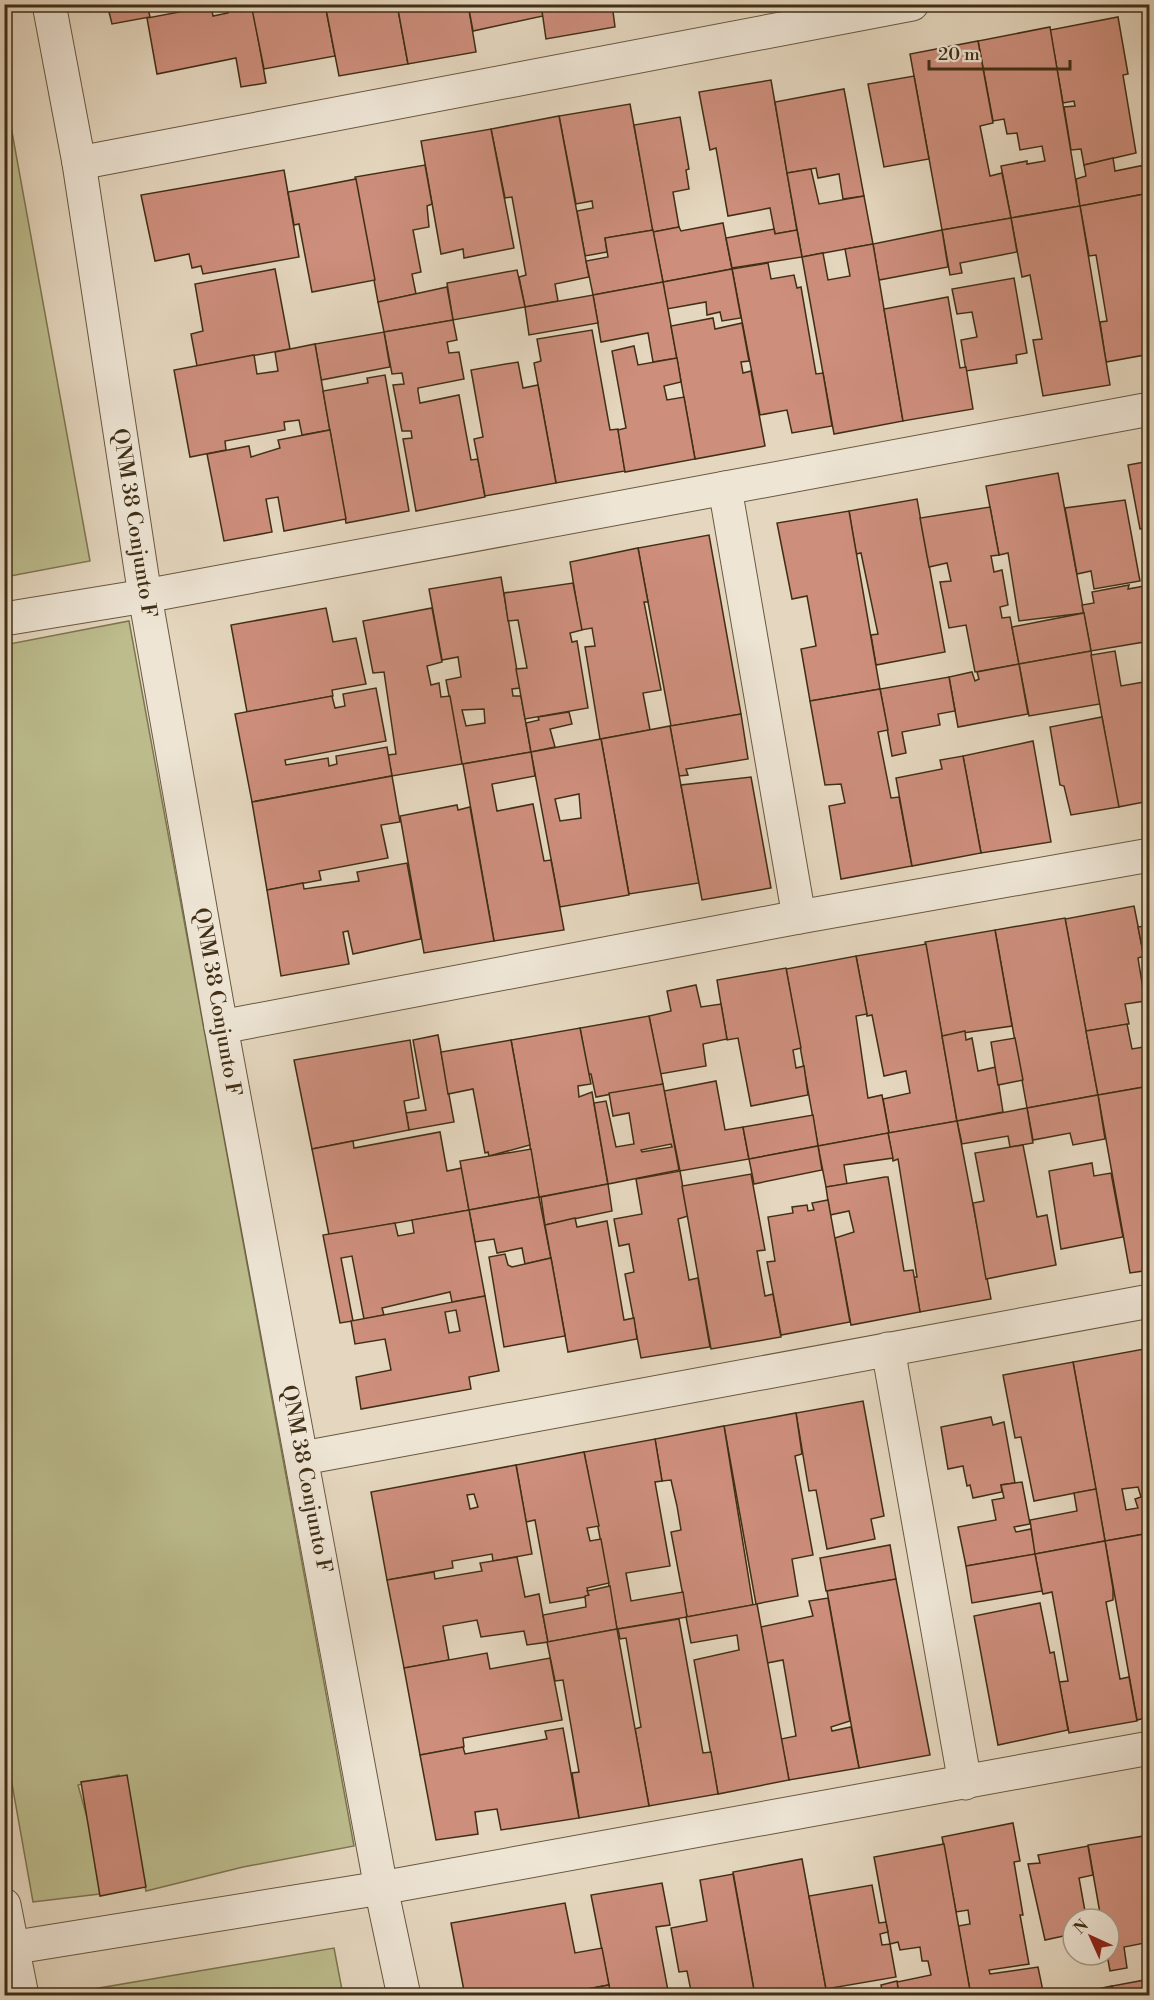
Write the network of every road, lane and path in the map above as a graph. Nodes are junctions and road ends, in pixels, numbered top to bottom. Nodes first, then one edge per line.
1 (49, 4) edge
2 (912, 4) edge
3 (79, 162) junction
4 (1149, 409) edge
5 (725, 488) junction
6 (145, 596) junction
7 (4, 619) edge
8 (1149, 855) edge
9 (800, 917) junction
10 (221, 1027) junction
11 (1149, 1300) edge
12 (888, 1349) junction
13 (303, 1458) junction
14 (1149, 1748) edge
15 (965, 1783) junction
16 (381, 1888) junction
17 (4, 1905) edge
18 (8, 1948) edge
19 (22, 1995) edge
20 (404, 1995) edge

1 - 3 street, QNM 38 Conjunto F
2 - 3 street
3 - 6 street, QNM 38 Conjunto F
4 - 5 street
5 - 6 street
5 - 9 street
6 - 7 street
6 - 10 street, QNM 38 Conjunto F
8 - 9 street
9 - 10 street
10 - 13 street, QNM 38 Conjunto F
11 - 12 street
12 - 13 street
12 - 15 street
13 - 16 street, QNM 38 Conjunto F
14 - 15 street
15 - 16 street
16 - 18 street
16 - 20 street, QNM 38 Conjunto F
17 - 18 street
18 - 19 street

